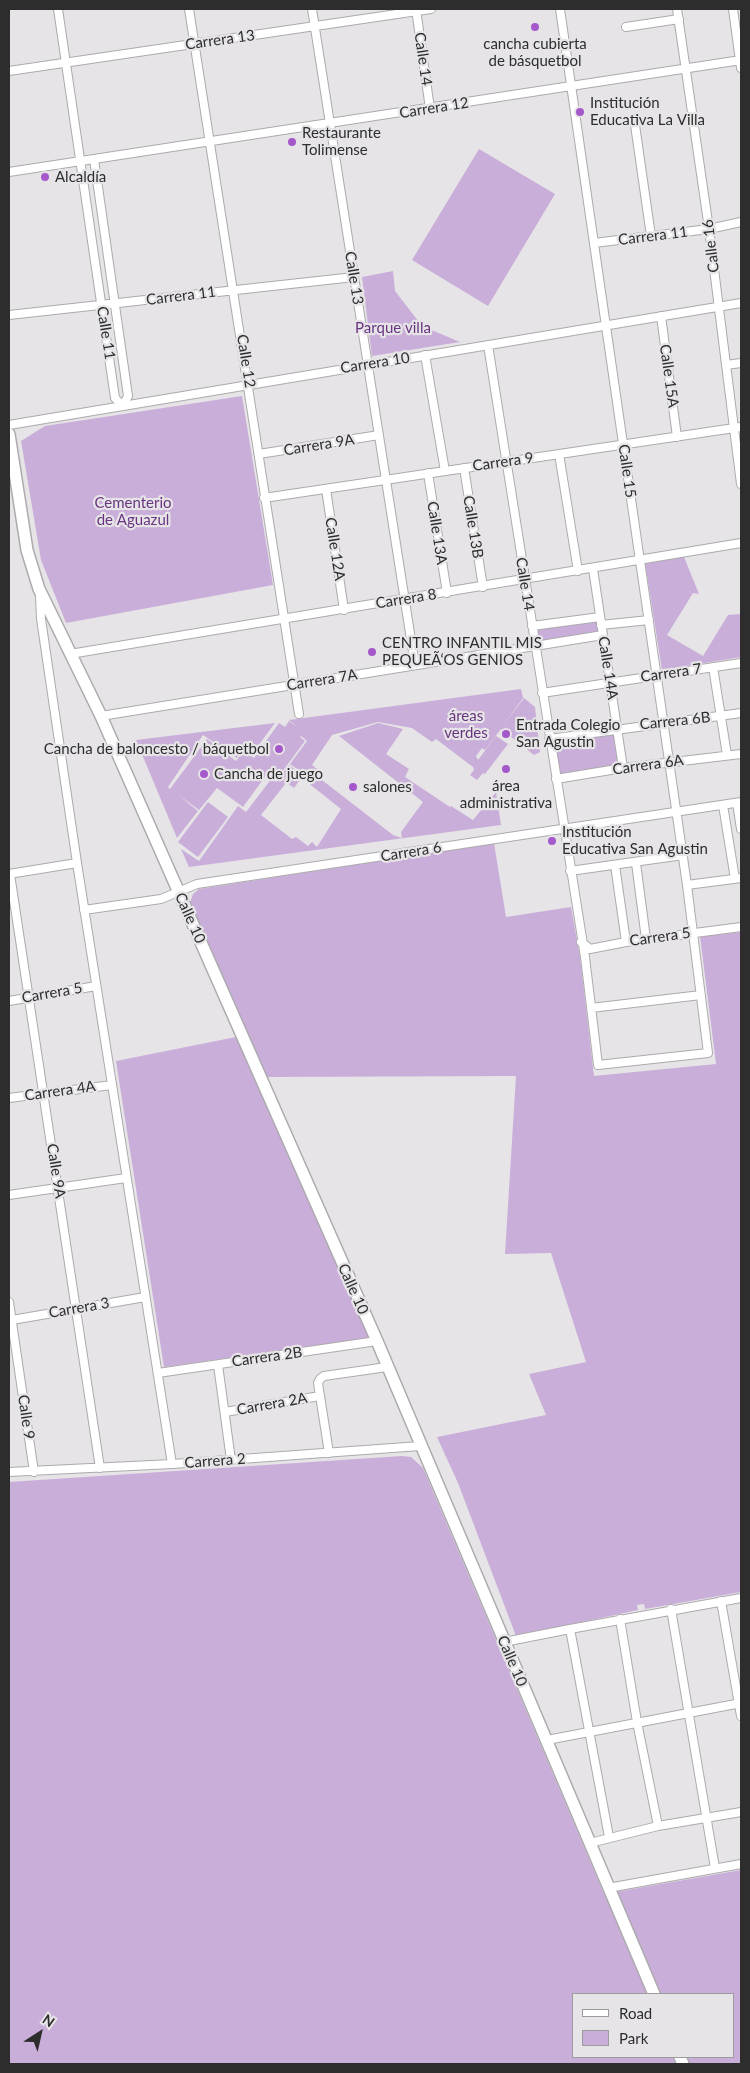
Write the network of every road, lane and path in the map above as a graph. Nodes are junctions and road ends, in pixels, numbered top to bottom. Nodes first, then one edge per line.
1 (58, 9) edge
2 (190, 9) edge
3 (312, 9) edge
4 (431, 9) edge
5 (560, 9) edge
6 (677, 9) edge
7 (733, 9) edge
8 (417, 10) edge
9 (679, 19) junction
10 (315, 26) junction
11 (626, 27) dead end
12 (195, 43) junction
13 (66, 63) junction
14 (741, 63) edge
15 (686, 67) junction
16 (9, 71) edge
17 (572, 86) junction
18 (430, 109) junction
19 (634, 118) dead end
20 (330, 124) junction
21 (211, 142) junction
22 (94, 158) junction
23 (82, 161) junction
24 (9, 172) edge
25 (741, 222) edge
26 (709, 229) junction
27 (651, 236) junction
28 (594, 243) junction
29 (354, 277) junction
30 (234, 290) junction
31 (741, 303) edge
32 (115, 304) junction
33 (101, 306) junction
34 (718, 306) junction
35 (9, 315) edge
36 (661, 316) junction
37 (606, 325) junction
38 (488, 344) junction
39 (425, 355) junction
40 (741, 363) edge
41 (368, 365) junction
42 (726, 365) junction
43 (249, 384) junction
44 (123, 406) junction
45 (9, 425) edge
46 (738, 427) edge
47 (9, 434) edge
48 (379, 436) junction
49 (677, 436) junction
50 (623, 444) junction
51 (258, 454) junction
52 (559, 454) junction
53 (506, 462) junction
54 (464, 468) junction
55 (445, 471) junction
56 (428, 474) junction
57 (12, 479) edge
58 (386, 480) junction
59 (741, 484) edge
60 (326, 489) junction
61 (264, 498) junction
62 (741, 543) edge
63 (640, 561) junction
64 (593, 569) junction
65 (578, 571) junction
66 (525, 580) junction
67 (483, 587) junction
68 (40, 589) junction
69 (446, 593) junction
70 (404, 600) junction
71 (344, 610) junction
72 (600, 616) junction
73 (284, 619) junction
74 (649, 620) junction
75 (601, 625) junction
76 (532, 626) junction
77 (603, 635) junction
78 (535, 646) junction
79 (70, 654) junction
80 (741, 663) edge
81 (415, 665) junction
82 (713, 667) junction
83 (657, 675) junction
84 (610, 682) junction
85 (295, 684) junction
86 (542, 693) junction
87 (299, 714) dead end
88 (741, 714) edge
89 (101, 716) junction
90 (721, 716) junction
91 (664, 722) junction
92 (617, 728) junction
93 (549, 739) junction
94 (741, 754) edge
95 (727, 755) junction
96 (669, 762) junction
97 (623, 768) junction
98 (556, 779) junction
99 (739, 802) edge
100 (723, 805) junction
101 (676, 811) junction
102 (563, 829) junction
103 (741, 829) edge
104 (683, 855) junction
105 (77, 863) junction
106 (636, 863) junction
107 (615, 865) junction
108 (570, 871) junction
109 (10, 874) edge
110 (738, 878) edge
111 (687, 885) junction
112 (179, 891) junction
113 (84, 910) junction
114 (741, 927) edge
115 (693, 932) junction
116 (646, 939) junction
117 (581, 942) junction
118 (626, 942) junction
119 (96, 986) junction
120 (701, 995) junction
121 (30, 997) junction
122 (9, 1001) edge
123 (591, 1008) junction
124 (112, 1085) junction
125 (44, 1094) junction
126 (9, 1098) edge
127 (126, 1178) junction
128 (59, 1188) junction
129 (9, 1195) edge
130 (145, 1297) junction
131 (9, 1302) edge
132 (75, 1309) junction
133 (12, 1320) junction
134 (377, 1341) junction
135 (218, 1365) junction
136 (387, 1367) junction
137 (158, 1373) junction
138 (320, 1396) junction
139 (225, 1412) junction
140 (420, 1446) junction
141 (329, 1453) junction
142 (231, 1460) junction
143 (172, 1464) junction
144 (100, 1468) junction
145 (9, 1472) edge
146 (34, 1472) junction
147 (741, 1598) edge
148 (721, 1601) junction
149 (671, 1609) junction
150 (620, 1619) junction
151 (570, 1629) junction
152 (504, 1642) junction
153 (740, 1704) edge
154 (688, 1713) junction
155 (741, 1716) edge
156 (636, 1722) junction
157 (589, 1731) junction
158 (547, 1740) junction
159 (741, 1812) edge
160 (706, 1818) junction
161 (658, 1826) junction
162 (609, 1837) junction
163 (590, 1843) junction
164 (741, 1864) edge
165 (715, 1868) junction
166 (608, 1888) junction
167 (654, 1993) edge

1 - 13 street, Calle 11
2 - 12 street, Calle 12
3 - 10 street, Calle 13
4 - 8 street, Carrera 13
5 - 17 street, Calle 15
6 - 9 street, Calle 16
7 - 14 street
8 - 10 street, Carrera 13
8 - 18 street, Calle 14
9 - 11 street
9 - 15 street, Calle 16
10 - 12 street, Carrera 13
10 - 20 street, Calle 13
12 - 13 street, Carrera 13
12 - 21 street, Calle 12
13 - 16 street, Carrera 13
13 - 23 street, Calle 11
14 - 15 street, Carrera 12
15 - 17 street, Carrera 12
15 - 26 street, Calle 16
17 - 18 street, Carrera 12
17 - 28 street, Calle 15
18 - 20 street, Carrera 12
19 - 27 street
20 - 21 street, Carrera 12
20 - 29 street, Calle 13
21 - 22 street, Carrera 12
21 - 30 street, Calle 12
22 - 23 street, Carrera 12
22 - 32 street, Calle 11
23 - 24 street, Carrera 12
23 - 33 street, Calle 11
25 - 26 street, Carrera 11
26 - 27 street, Carrera 11
26 - 34 street, Calle 16
27 - 28 street, Carrera 11
28 - 37 street, Calle 15
29 - 30 street, Carrera 11
29 - 41 street, Calle 13
30 - 32 street, Carrera 11
30 - 43 street, Calle 12
31 - 34 street, Carrera 10
32 - 33 street, Carrera 11
32 - 44 street, Calle 11
33 - 35 street, Carrera 11
33 - 44 street, Calle 11
34 - 36 street, Carrera 10
34 - 42 street, Calle 16
36 - 37 street, Carrera 10
36 - 49 street, Calle 15A
37 - 38 street, Carrera 10
37 - 50 street, Calle 15
38 - 39 street, Carrera 10
38 - 53 street, Calle 14
39 - 41 street, Carrera 10
39 - 55 street
40 - 42 street
41 - 43 street, Carrera 10
41 - 48 street, Calle 13
42 - 46 street, Calle 16
43 - 44 street, Carrera 10
43 - 51 street, Calle 12
44 - 45 street, Carrera 10
46 - 49 street, Carrera 9
46 - 59 street, Calle 16
47 - 57 street, Calle 10
48 - 51 street, Carrera 9A
48 - 58 street, Calle 13
49 - 50 street, Carrera 9
50 - 52 street, Carrera 9
50 - 63 street, Calle 15
51 - 61 street, Calle 12
52 - 53 street, Carrera 9
52 - 65 street
53 - 54 street, Carrera 9
53 - 66 street, Calle 14
54 - 55 street, Carrera 9
54 - 67 street, Calle 13B
55 - 56 street, Carrera 9
56 - 58 street, Carrera 9
56 - 69 street, Calle 13A
57 - 68 street, Calle 10
58 - 60 street, Carrera 9
58 - 70 street, Calle 13
60 - 61 street, Carrera 9
60 - 71 street, Calle 12A
61 - 73 street, Calle 12
62 - 63 street, Carrera 8
63 - 64 street, Carrera 8
63 - 74 street, Calle 15
64 - 65 street, Carrera 8
64 - 72 street, Calle 14A
65 - 66 street, Carrera 8
66 - 67 street, Carrera 8
66 - 76 street, Calle 14
67 - 69 street, Carrera 8
68 - 79 street, Calle 10
68 - 105 street, Calle 10
69 - 70 street, Carrera 8
70 - 71 street, Carrera 8
70 - 81 street, Calle 13
71 - 73 street, Carrera 8
72 - 75 street, Calle 14A
72 - 76 street
73 - 79 street, Carrera 8
73 - 85 street, Calle 12
74 - 75 street
74 - 83 street, Calle 15
75 - 77 street, Calle 14A
76 - 78 street, Calle 14
77 - 78 street, Carrera 7A
77 - 84 street, Calle 14A
78 - 81 street, Carrera 7A
78 - 86 street, Calle 14
79 - 89 street, Calle 10
80 - 82 street, Carrera 7
81 - 85 street, Carrera 7A
82 - 83 street, Carrera 7
82 - 90 street
83 - 84 street, Carrera 7
83 - 91 street, Calle 15
84 - 86 street, Carrera 7
84 - 92 street, Calle 14A
85 - 87 street, Calle 12
85 - 89 street, Carrera 7A
86 - 93 street, Calle 14
88 - 90 street, Carrera 6B
89 - 112 street, Calle 10
90 - 91 street, Carrera 6B
90 - 95 street
91 - 92 street, Carrera 6B
91 - 96 street, Calle 15
92 - 93 street, Carrera 6B
92 - 97 street, Calle 14A
93 - 98 street, Calle 14
94 - 95 street, Carrera 6A
95 - 96 street, Carrera 6A
96 - 97 street, Carrera 6A
96 - 101 street, Calle 15
97 - 98 street, Carrera 6A
98 - 102 street, Calle 14
99 - 100 street, Carrera 6
99 - 103 street
100 - 101 street, Carrera 6
100 - 110 street
101 - 102 street, Carrera 6
101 - 104 street, Calle 15
102 - 108 street, Calle 14
102 - 112 street, Carrera 6
104 - 106 street
104 - 111 street, Calle 15
105 - 109 street
105 - 113 street, Calle 10
106 - 107 street
106 - 116 street
107 - 108 street
107 - 118 street
108 - 117 street, Calle 14
109 - 121 street, Calle 9A
110 - 111 street
111 - 115 street, Calle 15
112 - 113 street, Carrera 6
112 - 134 street, Calle 10
113 - 119 street, Calle 10
114 - 115 street, Carrera 5
115 - 116 street, Carrera 5
115 - 120 street, Calle 15
116 - 118 street, Carrera 5
117 - 118 street, Carrera 5
117 - 123 street, Calle 14
119 - 121 street, Carrera 5
119 - 124 street, Calle 10
120 - 123 street
120 - 123 street, Calle 15
121 - 122 street, Carrera 5
121 - 125 street, Calle 9A
124 - 125 street, Carrera 4A
124 - 127 street, Calle 10
125 - 126 street, Carrera 4A
125 - 128 street, Calle 9A
127 - 128 street
127 - 130 street, Calle 10
128 - 129 street
128 - 132 street, Calle 9A
130 - 132 street, Carrera 3
130 - 137 street, Calle 10
131 - 133 street, Calle 9
132 - 133 street, Carrera 3
132 - 144 street, Calle 9A
133 - 146 street, Calle 9
134 - 135 street, Carrera 2B
134 - 136 street, Calle 10
135 - 137 street, Carrera 2B
135 - 139 street
136 - 138 street
136 - 140 street, Calle 10
137 - 143 street, Calle 10
138 - 139 street, Carrera 2A
138 - 141 street
139 - 142 street
140 - 141 street, Carrera 2
140 - 152 street, Calle 10
141 - 142 street, Carrera 2
142 - 143 street, Carrera 2
143 - 144 street, Carrera 2
144 - 146 street, Carrera 2
145 - 146 street, Carrera 2
147 - 148 street
148 - 149 street
148 - 153 street
149 - 150 street
149 - 154 street
150 - 151 street
150 - 156 street
151 - 152 street
151 - 157 street
152 - 158 street, Calle 10
153 - 154 street
153 - 155 street
154 - 156 street
154 - 160 street
156 - 157 street
156 - 161 street
157 - 158 street
157 - 162 street
158 - 163 street, Calle 10
159 - 160 street
160 - 161 street
160 - 165 street
161 - 162 street
162 - 163 street
163 - 166 street, Calle 10
164 - 165 street
165 - 166 street
166 - 167 street, Calle 10

